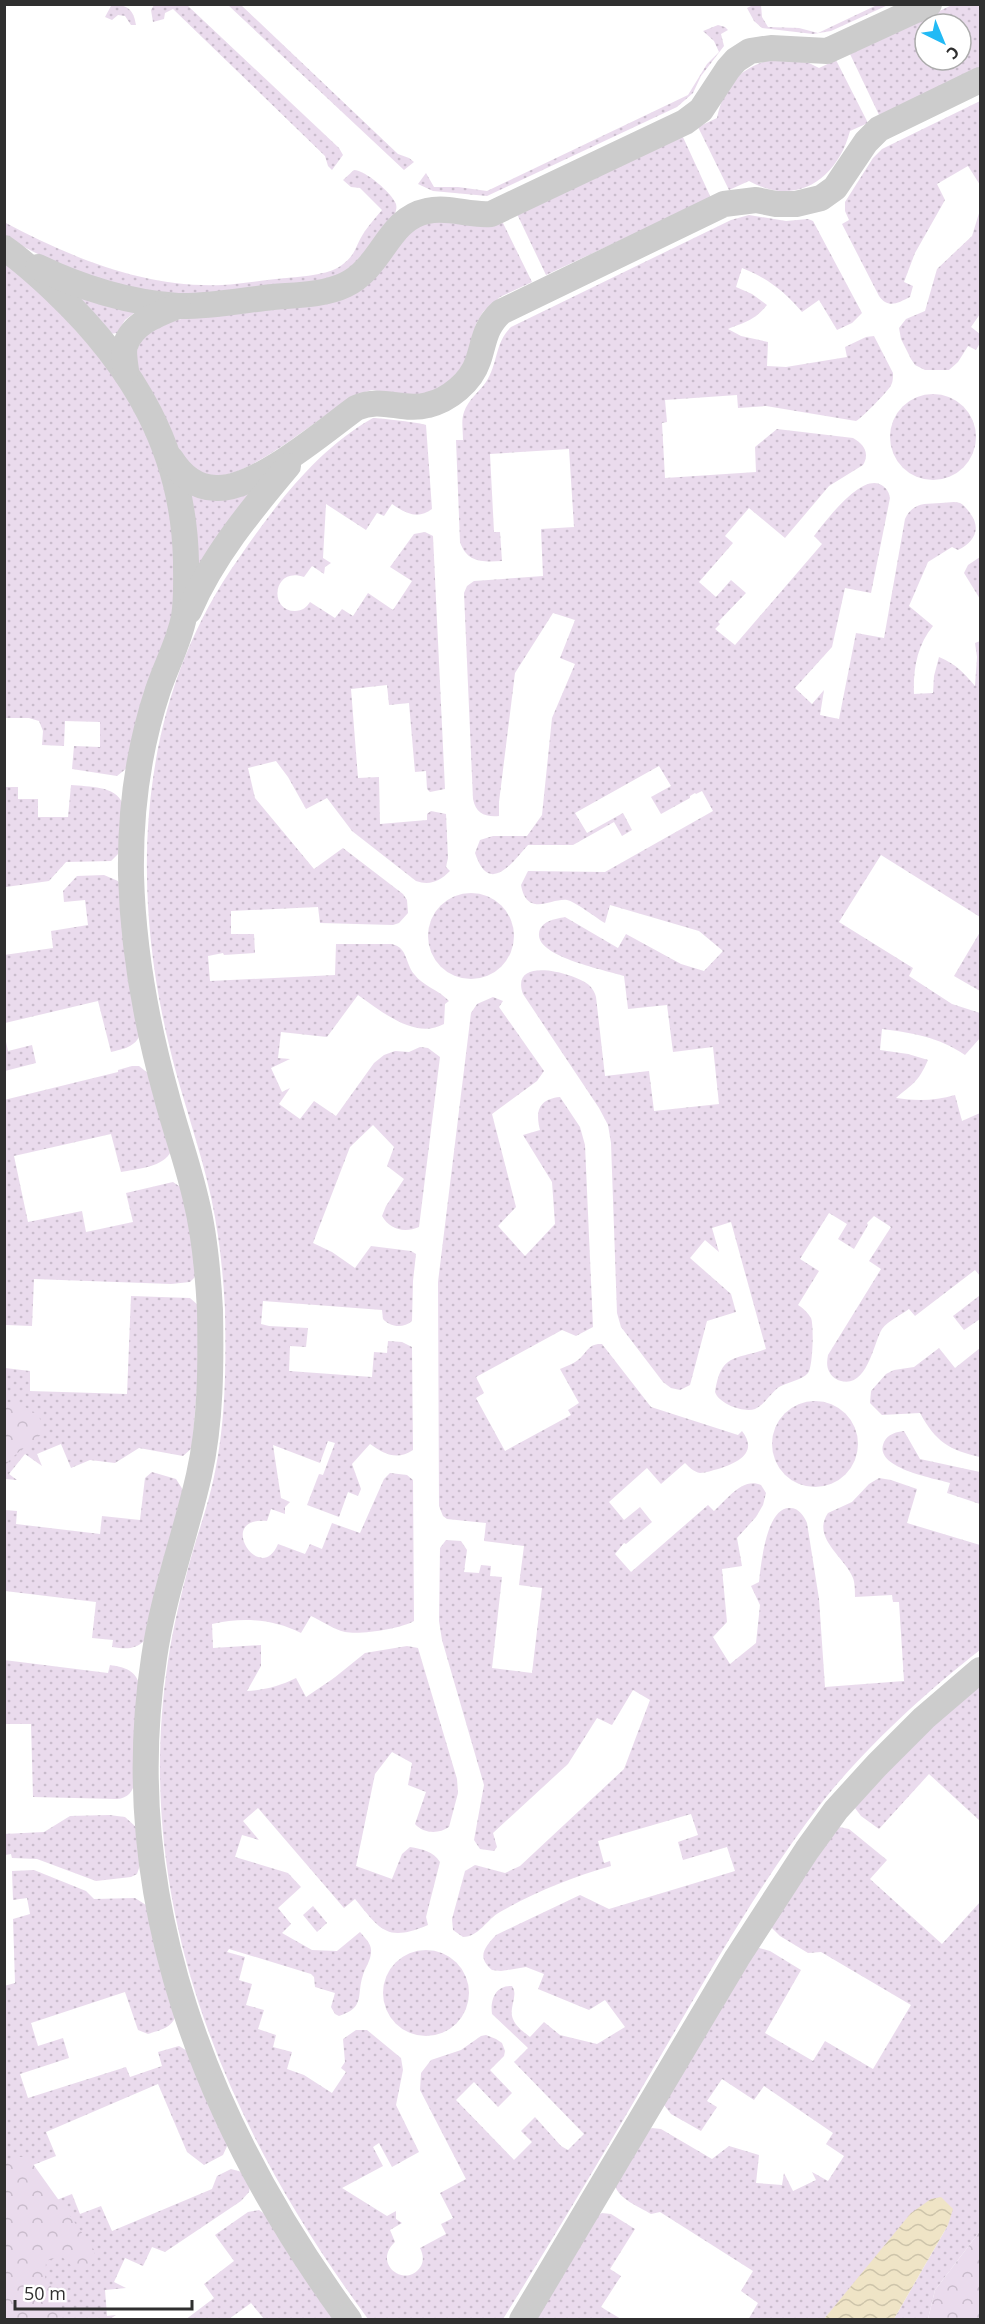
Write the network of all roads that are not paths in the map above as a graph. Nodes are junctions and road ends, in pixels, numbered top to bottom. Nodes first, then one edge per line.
1 (929, 4) edge
2 (981, 81) edge
3 (12, 254) edge
4 (179, 306) junction
5 (126, 370) junction
6 (308, 443) junction
7 (167, 454) junction
8 (183, 624) junction
9 (981, 1670) edge
10 (349, 2319) edge
11 (522, 2319) edge

1 - 4 street
2 - 6 street
3 - 4 street
3 - 5 street
4 - 5 street
5 - 7 street
6 - 7 street
6 - 8 street
7 - 8 street
8 - 10 street
9 - 11 street

